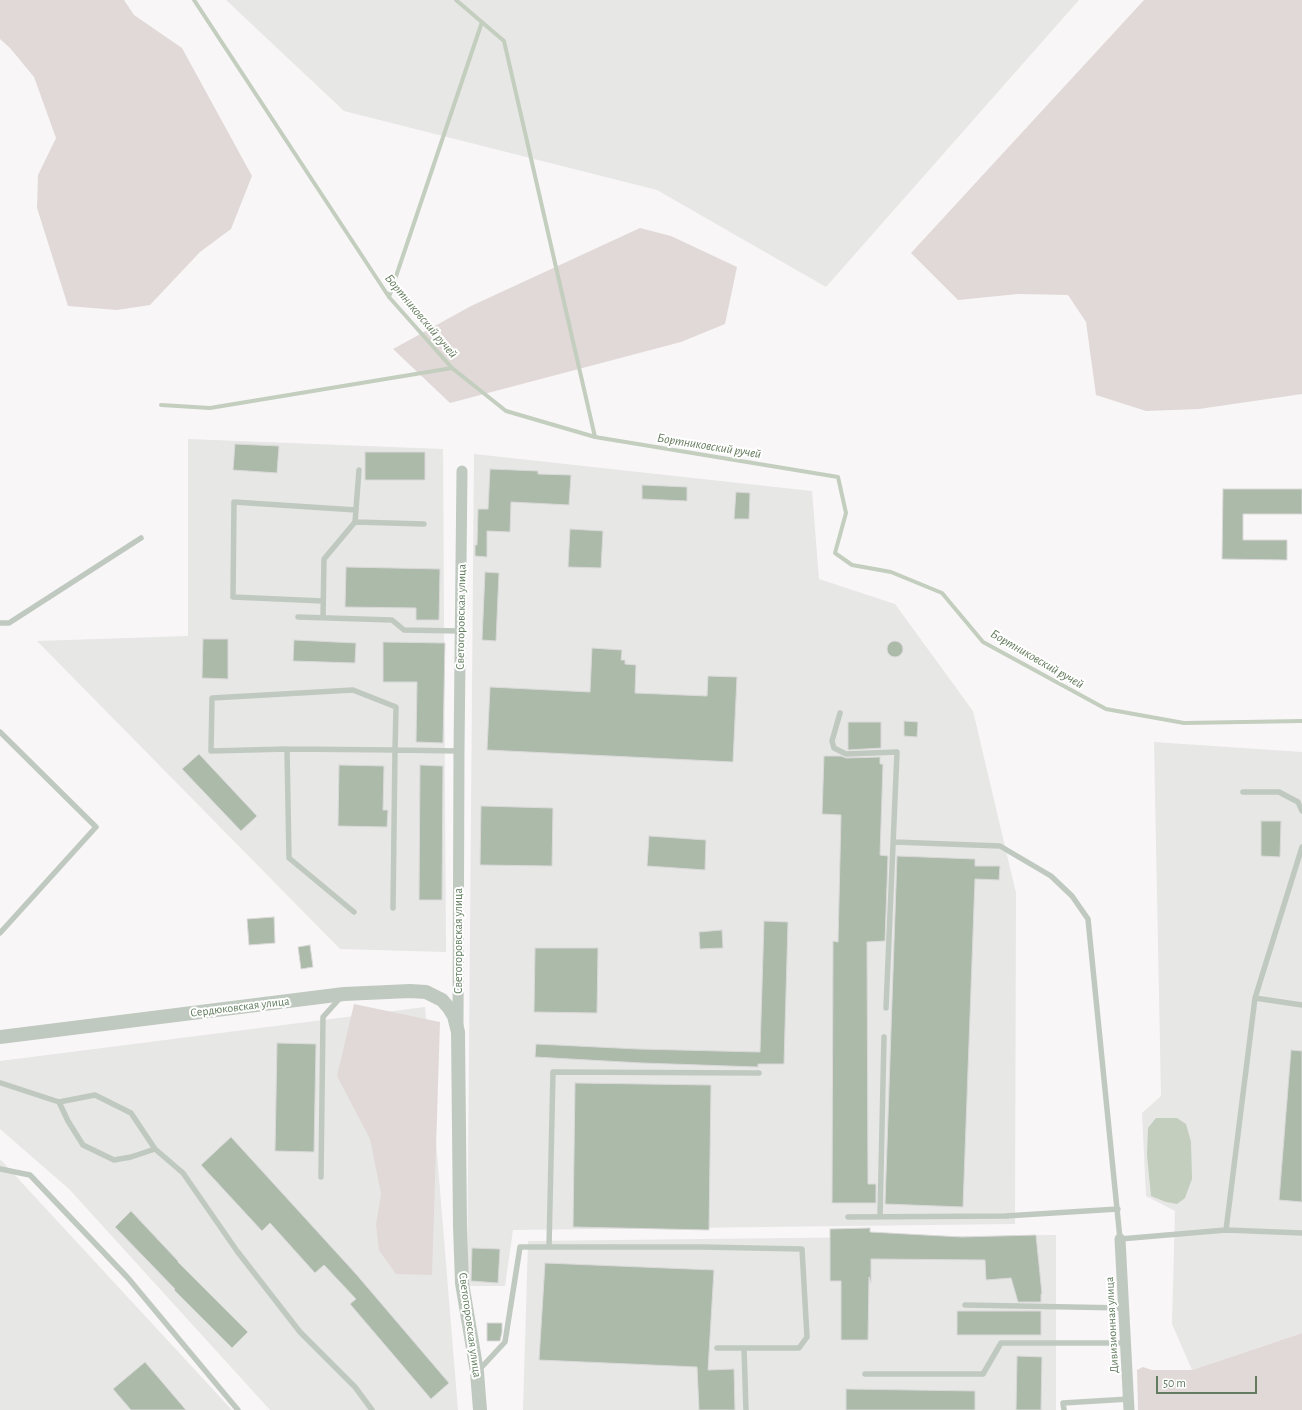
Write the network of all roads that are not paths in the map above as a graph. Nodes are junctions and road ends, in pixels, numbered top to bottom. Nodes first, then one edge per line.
1 (358, 470) dead end
2 (462, 471) dead end
3 (356, 510) junction
4 (355, 522) junction
5 (424, 524) dead end
6 (141, 538) dead end
7 (324, 601) junction
8 (298, 617) dead end
9 (323, 618) junction
10 (0, 623) edge
11 (460, 631) junction
12 (840, 713) dead end
13 (0, 732) edge
14 (287, 749) junction
15 (395, 750) junction
16 (459, 751) junction
17 (1243, 792) dead end
18 (1302, 811) edge
19 (894, 842) junction
20 (1302, 847) edge
21 (393, 908) dead end
22 (354, 912) dead end
23 (0, 933) edge
24 (344, 994) junction
25 (1254, 998) junction
26 (1302, 1005) edge
27 (886, 1008) dead end
28 (458, 1032) junction
29 (0, 1037) edge
30 (884, 1037) dead end
31 (759, 1073) dead end
32 (1, 1083) edge
33 (59, 1102) junction
34 (155, 1149) junction
35 (0, 1169) edge
36 (321, 1177) dead end
37 (1118, 1209) junction
38 (848, 1217) dead end
39 (880, 1217) junction
40 (1226, 1230) junction
41 (1302, 1233) edge
42 (1120, 1239) junction
43 (549, 1247) junction
44 (965, 1305) dead end
45 (1124, 1308) junction
46 (1126, 1343) junction
47 (717, 1348) dead end
48 (744, 1348) junction
49 (477, 1372) junction
50 (865, 1374) dead end
51 (1129, 1404) edge
52 (238, 1410) edge
53 (372, 1410) edge
54 (480, 1410) edge
55 (746, 1410) edge
56 (1064, 1410) edge

1 - 3 lane
2 - 11 street, Светогоровская улица
3 - 4 lane
3 - 7 lane
4 - 5 lane
4 - 7 lane
6 - 10 lane
7 - 9 lane
8 - 9 lane
9 - 11 lane
11 - 16 street, Светогоровская улица
12 - 19 lane
13 - 23 lane
14 - 15 lane
14 - 15 lane
14 - 22 lane
15 - 16 lane
15 - 21 lane
16 - 28 street, Светогоровская улица
17 - 18 lane
19 - 27 lane
19 - 37 lane
20 - 25 lane
24 - 28 street, Сердюковская улица
24 - 29 street, Сердюковская улица
24 - 36 lane
25 - 26 lane
25 - 40 lane
28 - 49 street, Светогоровская улица
30 - 39 lane
31 - 43 lane
32 - 33 lane
33 - 34 lane
33 - 34 lane
34 - 53 lane
35 - 52 lane
37 - 39 lane
37 - 42 lane
38 - 39 lane
40 - 41 lane
40 - 42 lane
42 - 45 street, Дивизионная улица
43 - 48 lane
43 - 49 lane
44 - 45 lane
45 - 46 street, Дивизионная улица
46 - 50 lane
46 - 51 street, Дивизионная улица
47 - 48 lane
48 - 55 lane
49 - 54 street, Светогоровская улица
51 - 56 lane

